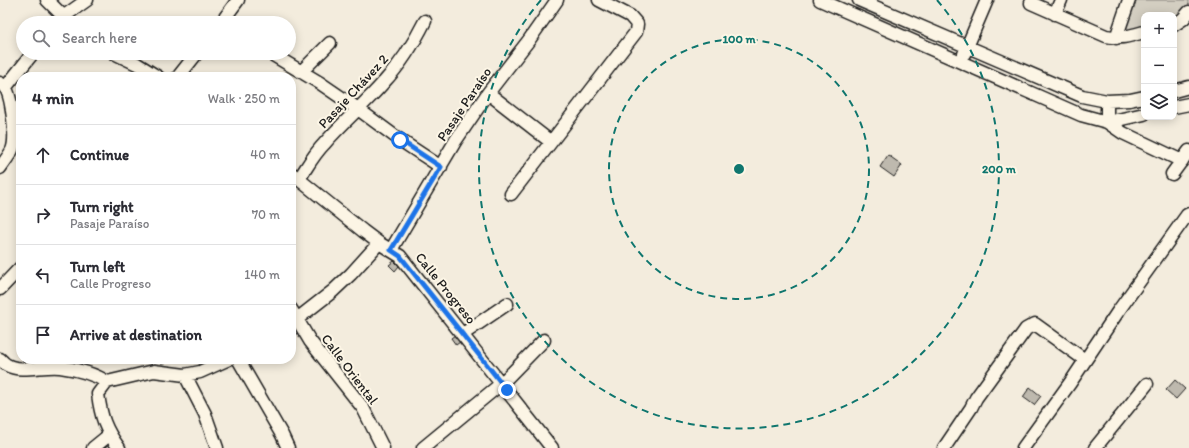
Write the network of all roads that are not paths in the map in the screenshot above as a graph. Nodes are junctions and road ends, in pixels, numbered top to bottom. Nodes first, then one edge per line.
1 (47, 0) edge
2 (87, 0) edge
3 (238, 0) edge
4 (557, 0) edge
5 (599, 0) edge
6 (820, 0) edge
7 (859, 0) edge
8 (987, 0) edge
9 (1061, 0) edge
10 (1129, 0) edge
11 (1031, 3) dead end
12 (1055, 14) junction
13 (60, 16) edge
14 (69, 16) edge
15 (230, 16) edge
16 (425, 21) dead end
17 (1141, 33) edge
18 (1116, 38) junction
19 (330, 43) dead end
20 (968, 46) junction
21 (26, 60) edge
22 (129, 60) edge
23 (191, 60) edge
24 (281, 60) edge
25 (961, 62) junction
26 (150, 72) edge
27 (182, 72) edge
28 (301, 72) junction
29 (2, 85) edge
30 (1189, 87) edge
31 (1177, 90) edge
32 (488, 94) junction
33 (1141, 98) edge
34 (1107, 101) junction
35 (1189, 104) edge
36 (1177, 106) edge
37 (358, 109) junction
38 (1141, 115) edge
39 (1107, 122) junction
40 (551, 142) junction
41 (16, 143) edge
42 (16, 151) edge
43 (1189, 151) edge
44 (1182, 161) junction
45 (441, 167) junction
46 (0, 168) edge
47 (1172, 174) dead end
48 (296, 175) edge
49 (296, 177) edge
50 (510, 194) dead end
51 (1189, 214) edge
52 (379, 243) junction
53 (391, 250) junction
54 (16, 272) edge
55 (0, 289) edge
56 (507, 304) dead end
57 (296, 315) edge
58 (296, 321) edge
59 (463, 334) junction
60 (544, 340) dead end
61 (0, 359) edge
62 (1085, 360) junction
63 (55, 364) edge
64 (64, 364) edge
65 (218, 364) edge
66 (241, 364) edge
67 (154, 365) edge
68 (185, 375) junction
69 (107, 382) junction
70 (502, 383) junction
71 (1147, 384) dead end
72 (109, 435) junction
73 (93, 448) edge
74 (119, 448) edge
75 (217, 448) edge
76 (288, 448) edge
77 (383, 448) edge
78 (423, 448) edge
79 (552, 448) edge
80 (944, 448) edge
81 (1023, 448) edge
82 (1095, 448) edge

1 - 13 street
2 - 14 street
3 - 15 street
4 - 32 street, Pasaje Paraíso
5 - 40 street
6 - 25 street
7 - 20 street
8 - 20 street
9 - 12 street
10 - 18 street
11 - 12 street
12 - 18 street
16 - 37 street, Pasaje Chávez 2
17 - 18 street
19 - 28 street
20 - 25 street
20 - 34 street
21 - 29 street
22 - 26 street
23 - 27 street
24 - 28 street
25 - 39 street
28 - 37 street
29 - 41 street
30 - 31 street
32 - 40 street
32 - 45 street, Pasaje Paraíso
33 - 34 street
34 - 39 street
35 - 36 street
37 - 45 street
37 - 48 street, Pasaje Chávez 2
38 - 39 street
39 - 44 street
40 - 50 street
42 - 46 street
43 - 44 street
44 - 47 street
45 - 53 street, Pasaje Paraíso
49 - 52 street, Calle Progreso
51 - 62 street
52 - 53 street, Calle Progreso
52 - 57 street
53 - 59 street, Calle Progreso
54 - 55 street
56 - 59 street
58 - 77 street, Calle Oriental
59 - 70 street, Calle Progreso
60 - 70 street
61 - 63 street
62 - 80 street
62 - 81 street
64 - 69 street
65 - 68 street
66 - 76 street
67 - 68 street
67 - 69 street
68 - 75 street
69 - 72 street
70 - 78 street
70 - 79 street, Calle Progreso
71 - 82 street
72 - 73 street
72 - 74 street

